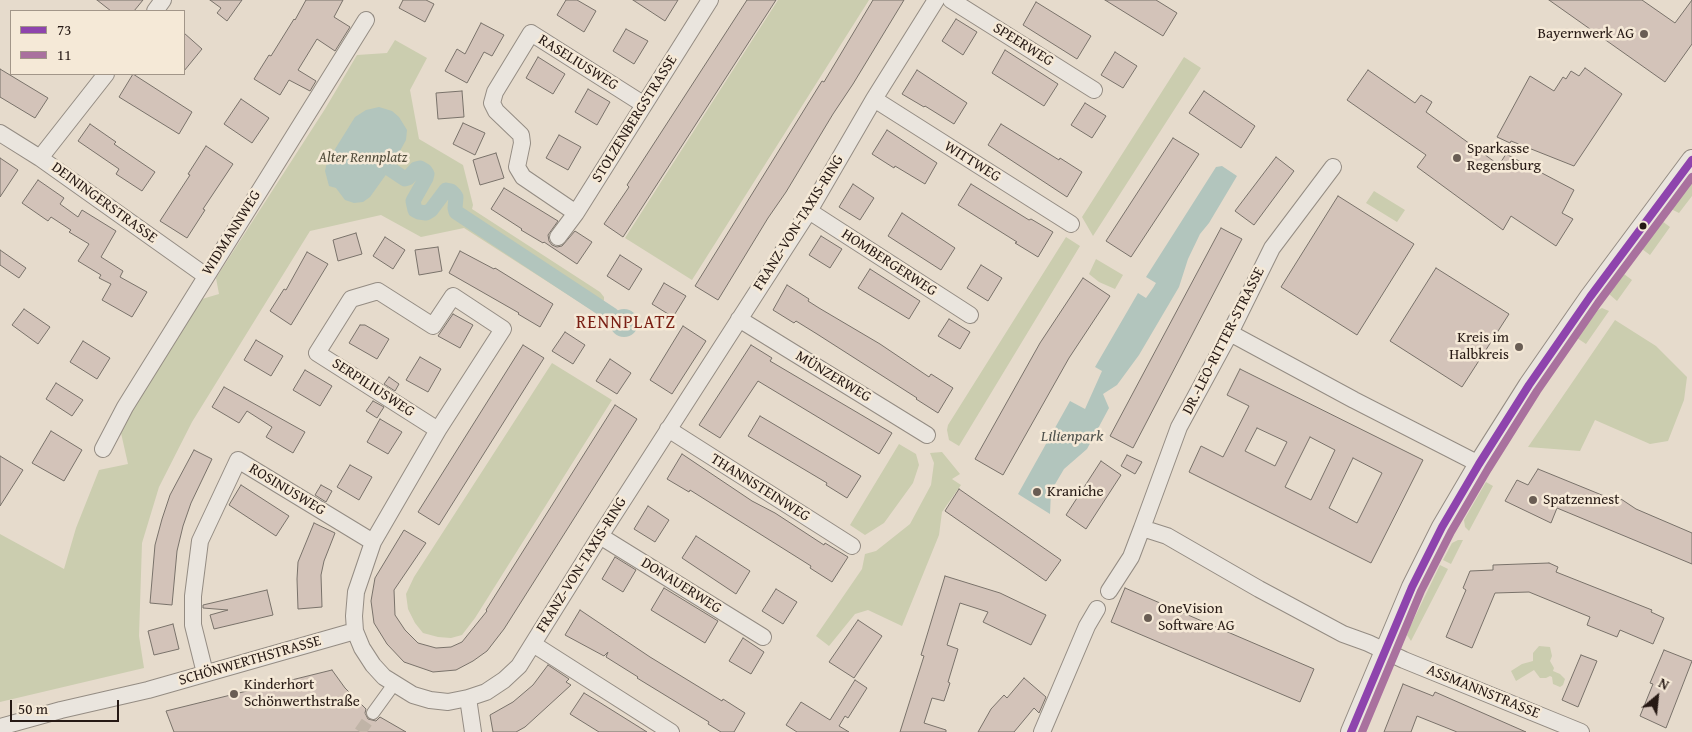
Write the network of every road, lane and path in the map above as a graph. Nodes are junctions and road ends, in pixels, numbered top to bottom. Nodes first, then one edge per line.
1 (163, 0) edge
2 (710, 0) edge
3 (936, 0) edge
4 (951, 0) edge
5 (155, 10) edge
6 (366, 20) dead end
7 (105, 75) edge
8 (1094, 90) dead end
9 (874, 99) junction
10 (643, 104) junction
11 (0, 133) edge
12 (40, 158) junction
13 (1692, 160) edge
14 (1333, 167) dead end
15 (808, 211) junction
16 (576, 213) junction
17 (1071, 224) dead end
18 (558, 237) dead end
19 (206, 276) junction
20 (970, 315) dead end
21 (738, 319) junction
22 (503, 328) joint
23 (1230, 333) junction
24 (668, 429) junction
25 (438, 430) junction
26 (927, 435) dead end
27 (103, 449) dead end
28 (1479, 464) junction
29 (1142, 528) junction
30 (600, 536) junction
31 (373, 542) junction
32 (852, 546) dead end
33 (1109, 591) joint
34 (1097, 609) joint
35 (355, 631) junction
36 (762, 636) dead end
37 (533, 644) junction
38 (1385, 651) junction
39 (205, 673) junction
40 (394, 684) junction
41 (468, 698) junction
42 (373, 713) tunnel mouth
43 (0, 727) edge
44 (664, 730) edge
45 (473, 732) edge
46 (1042, 732) edge
47 (1351, 732) edge
48 (1581, 732) edge

1 - 5 street
2 - 10 street, STOLZENBERGSTRASSE
3 - 9 street, FRANZ-VON-TAXIS-RING
4 - 8 street, SPEERWEG
6 - 19 street, WIDMANNWEG
7 - 12 street
9 - 15 street, FRANZ-VON-TAXIS-RING
9 - 17 street, WITTWEG
10 - 16 street, STOLZENBERGSTRASSE
10 - 16 street, RASELIUSWEG
11 - 12 street, DEININGERSTRASSE
12 - 19 street, DEININGERSTRASSE
13 - 28 street
14 - 23 street, DR.-LEO-RITTER-STRASSE
15 - 20 street, HOMBERGERWEG
15 - 21 street, FRANZ-VON-TAXIS-RING
16 - 18 street, STOLZENBERGSTRASSE
19 - 27 street, WIDMANNWEG
21 - 24 street, FRANZ-VON-TAXIS-RING
21 - 26 street, MÜNZERWEG
22 - 25 street, FRANZ-VON-TAXIS-RING
22 - 25 street, SERPILIUSWEG
23 - 28 street
23 - 29 street, DR.-LEO-RITTER-STRASSE
24 - 30 street, FRANZ-VON-TAXIS-RING
24 - 32 street, THANNSTEINWEG
25 - 31 street, FRANZ-VON-TAXIS-RING
28 - 38 street
29 - 33 street, DR.-LEO-RITTER-STRASSE
29 - 38 street
30 - 36 street, DONAUERWEG
30 - 37 street, FRANZ-VON-TAXIS-RING
31 - 35 street, FRANZ-VON-TAXIS-RING
31 - 39 street, ROSINUSWEG
33 - 34 street
34 - 46 street
35 - 39 street, SCHÖNWERTHSTRASSE
35 - 40 street, FRANZ-VON-TAXIS-RING
37 - 41 street, FRANZ-VON-TAXIS-RING
37 - 44 street
38 - 47 street
38 - 48 street, ASSMANNSTRASSE
39 - 43 street, SCHÖNWERTHSTRASSE
40 - 41 street, FRANZ-VON-TAXIS-RING
40 - 42 street
41 - 45 street

